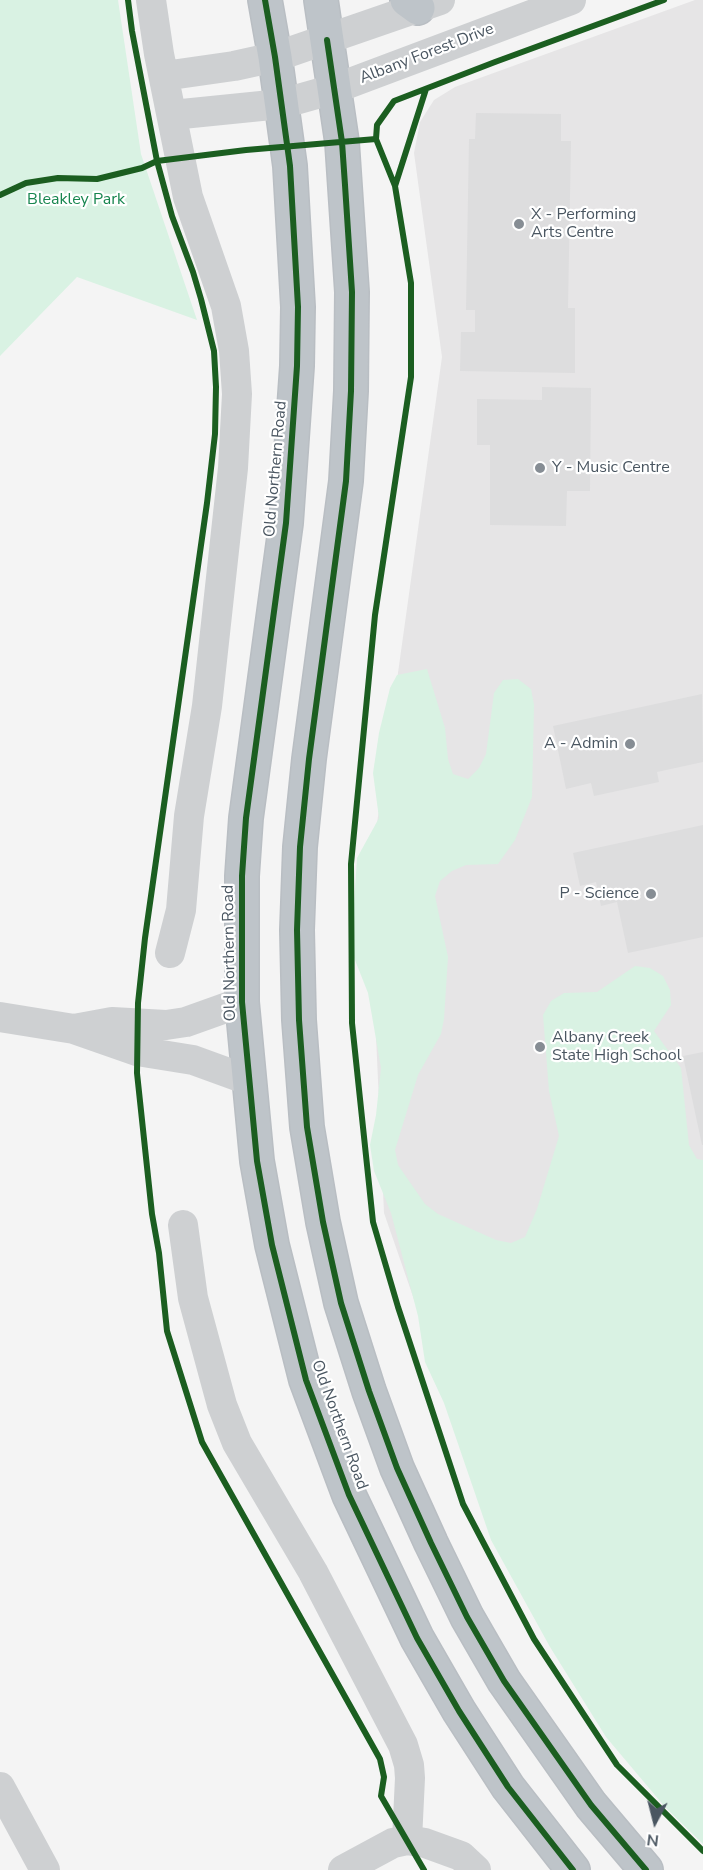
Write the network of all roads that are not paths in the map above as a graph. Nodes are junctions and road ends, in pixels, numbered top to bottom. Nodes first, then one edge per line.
1 (151, 0) edge
2 (265, 0) edge
3 (321, 0) edge
4 (571, 0) edge
5 (422, 3) edge
6 (327, 40) junction
7 (275, 57) junction
8 (164, 76) junction
9 (334, 90) junction
10 (281, 104) junction
11 (172, 115) junction
12 (170, 952) dead end
13 (242, 1002) junction
14 (0, 1017) edge
15 (74, 1029) junction
16 (248, 1080) junction
17 (183, 1224) dead end
18 (0, 1787) edge
19 (407, 1840) junction
20 (45, 1870) edge
21 (343, 1870) edge
22 (476, 1870) edge
23 (573, 1870) edge
24 (646, 1870) edge

1 - 8 street
2 - 7 highway, Old Northern Road
3 - 6 highway
4 - 9 street, Albany Forest Drive
5 - 6 street
6 - 7 street
6 - 9 highway
7 - 8 street
7 - 10 highway, Old Northern Road
8 - 11 street
9 - 10 street, Albany Forest Drive
9 - 24 highway
10 - 11 street
10 - 13 highway, Old Northern Road
11 - 12 street
13 - 15 street
13 - 16 highway, Old Northern Road
14 - 15 street
15 - 16 street
16 - 23 highway, Old Northern Road
17 - 19 street
18 - 20 street
19 - 21 street
19 - 22 street

